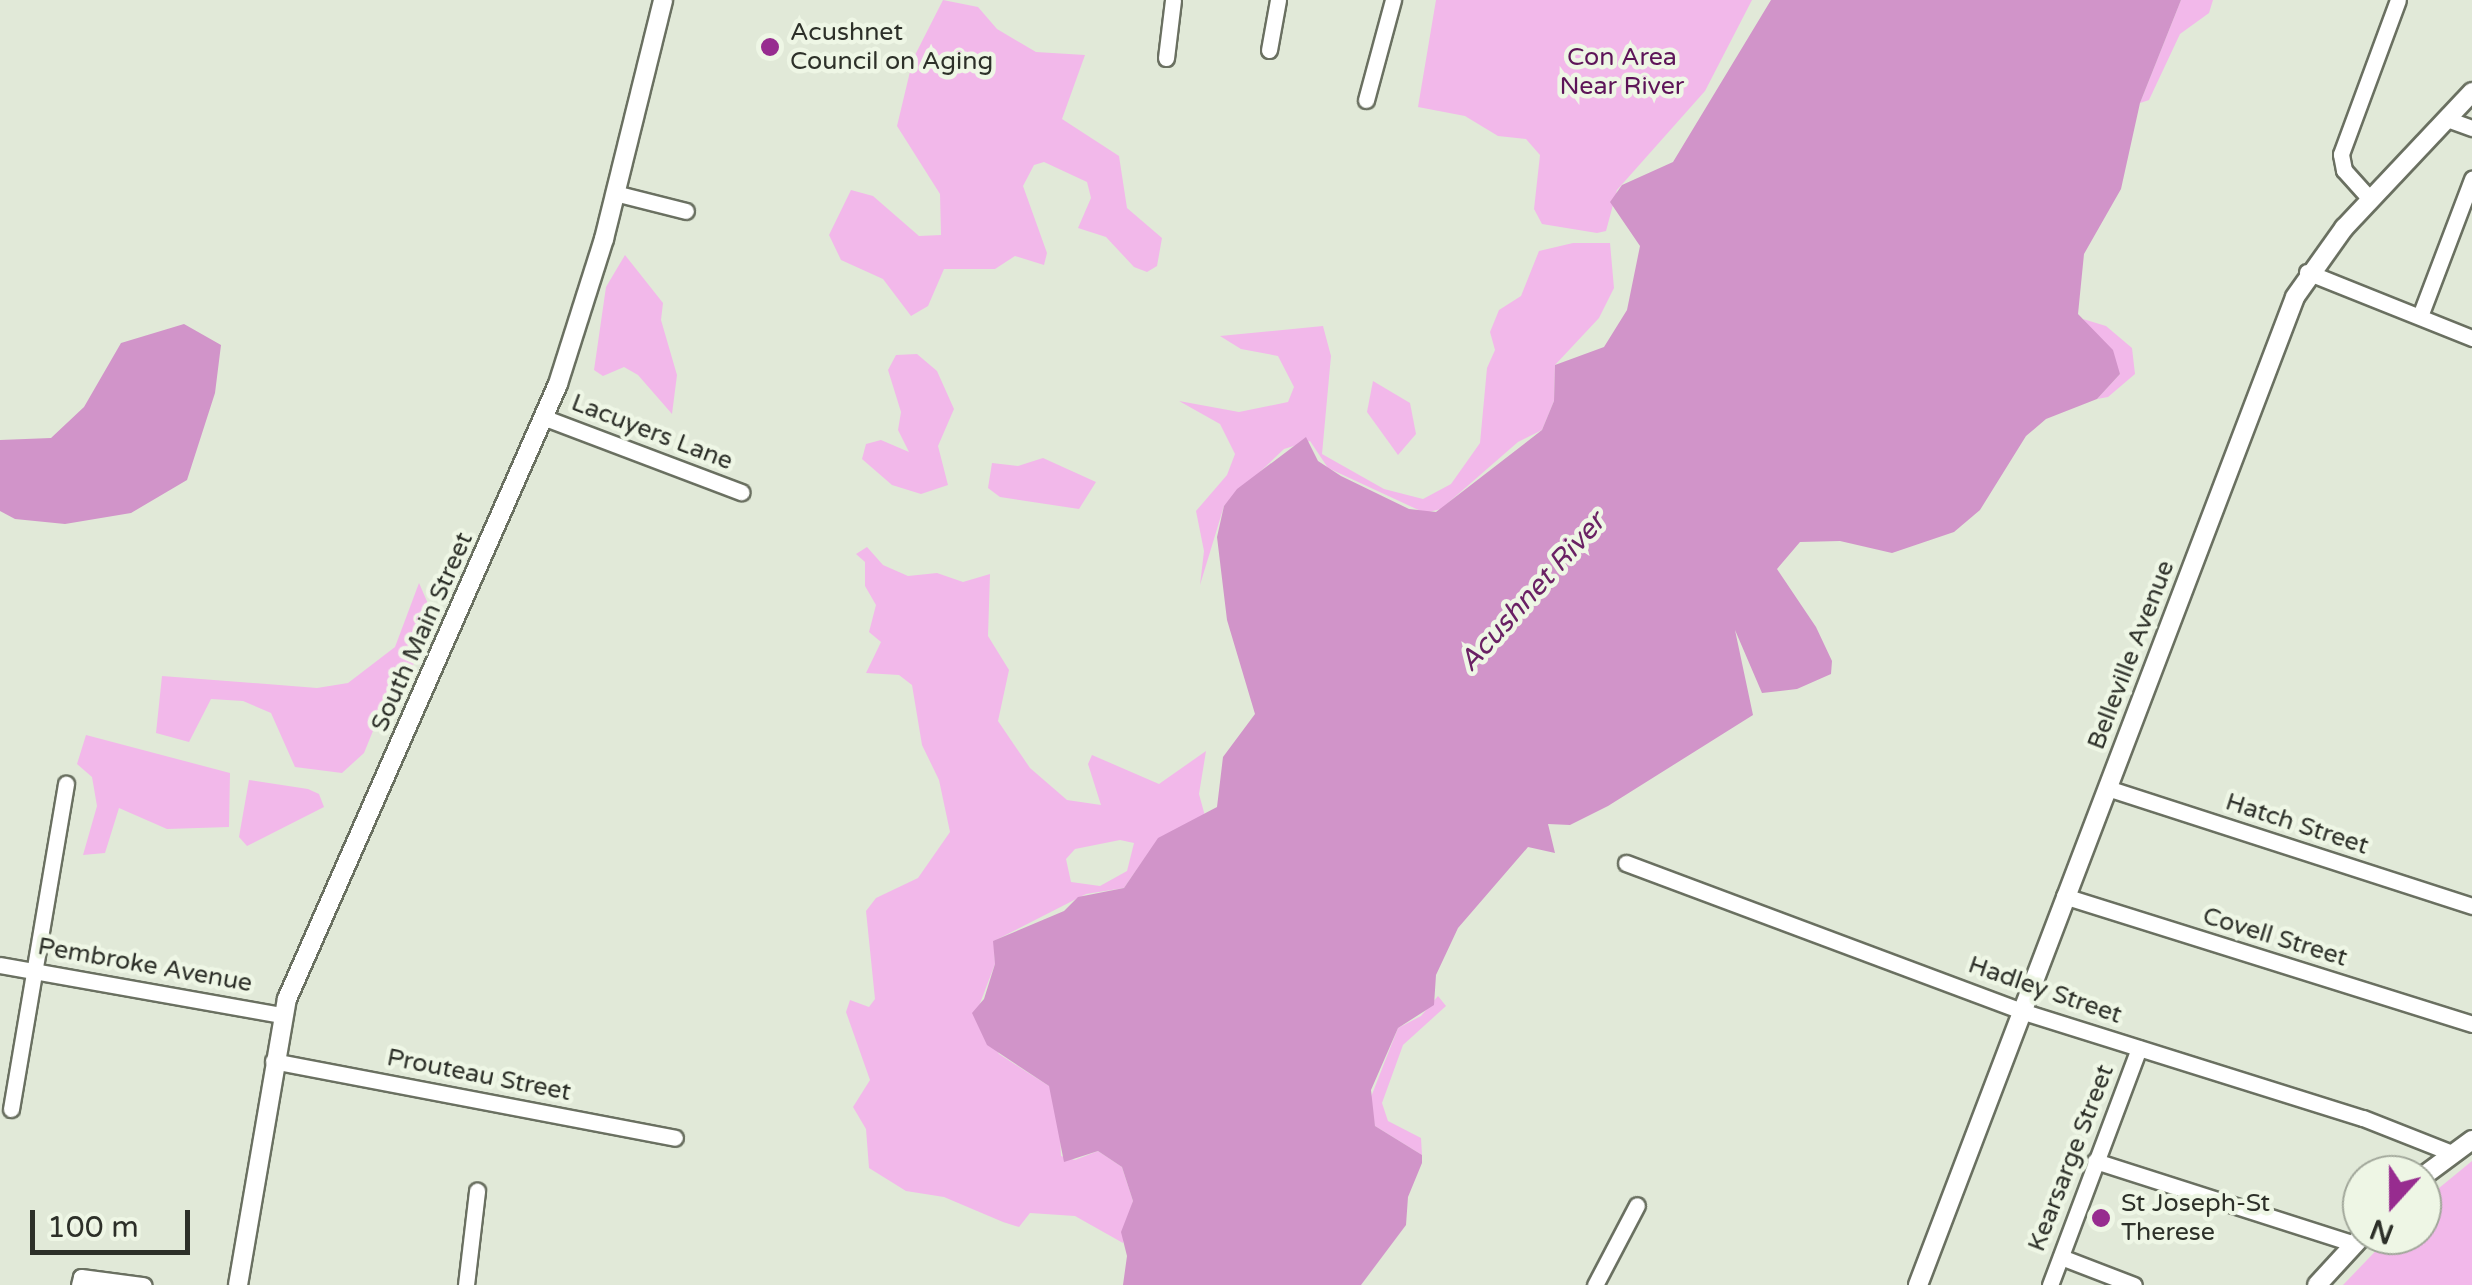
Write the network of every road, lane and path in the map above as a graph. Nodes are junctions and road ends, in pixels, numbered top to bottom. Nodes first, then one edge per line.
1 (663, 0) edge
2 (1174, 0) edge
3 (1278, 0) edge
4 (1392, 0) edge
5 (2398, 0) edge
6 (1269, 50) dead end
7 (1166, 58) dead end
8 (2472, 92) edge
9 (1366, 100) dead end
10 (2447, 119) junction
11 (2472, 128) edge
12 (2472, 179) edge
13 (615, 194) junction
14 (2370, 199) junction
15 (686, 211) dead end
16 (2307, 272) junction
17 (2420, 316) junction
18 (2472, 338) edge
19 (545, 418) junction
20 (741, 492) dead end
21 (66, 784) dead end
22 (2107, 788) junction
23 (1626, 863) dead end
24 (2064, 896) junction
25 (2472, 906) edge
26 (0, 965) edge
27 (34, 971) junction
28 (2020, 1011) junction
29 (282, 1015) junction
30 (2472, 1024) edge
31 (2139, 1048) junction
32 (273, 1061) junction
33 (12, 1109) dead end
34 (676, 1138) dead end
35 (2472, 1140) edge
36 (2452, 1152) junction
37 (2095, 1160) junction
38 (2442, 1160) edge
39 (478, 1191) dead end
40 (1637, 1206) dead end
41 (2342, 1235) edge
42 (2345, 1255) edge
43 (2061, 1256) junction
44 (80, 1281) edge
45 (143, 1285) edge
46 (238, 1285) edge
47 (466, 1285) edge
48 (1595, 1285) edge
49 (1918, 1285) edge
50 (2050, 1285) edge
51 (2134, 1285) edge
52 (2317, 1285) edge

1 - 13 main road, South Main Street
2 - 7 street
3 - 6 street
4 - 9 street
5 - 14 street
8 - 10 main road, Belleville Avenue
10 - 11 street
10 - 14 main road, Belleville Avenue
12 - 17 street
13 - 15 street
13 - 19 main road, South Main Street
14 - 16 main road, Belleville Avenue
16 - 17 street
16 - 22 main road, Belleville Avenue
17 - 18 street
19 - 20 street, Lacuyers Lane
19 - 29 main road, South Main Street
21 - 27 street
22 - 24 main road, Belleville Avenue
22 - 25 street, Hatch Street
23 - 28 street, Hadley Street
24 - 28 main road, Belleville Avenue
24 - 30 street, Covell Street
26 - 27 street, Pembroke Avenue
27 - 29 street, Pembroke Avenue
27 - 33 street
28 - 31 street, Hadley Street
28 - 49 main road, Belleville Avenue
29 - 32 main road, South Main Street
31 - 36 street, Hadley Street
31 - 37 street, Kearsarge Street
32 - 34 street, Prouteau Street
32 - 46 main road, South Main Street
35 - 36 main road
36 - 38 main road
37 - 41 street
37 - 43 street, Kearsarge Street
39 - 47 street
40 - 48 street
42 - 52 main road
43 - 50 street, Kearsarge Street
43 - 51 street
44 - 45 street

